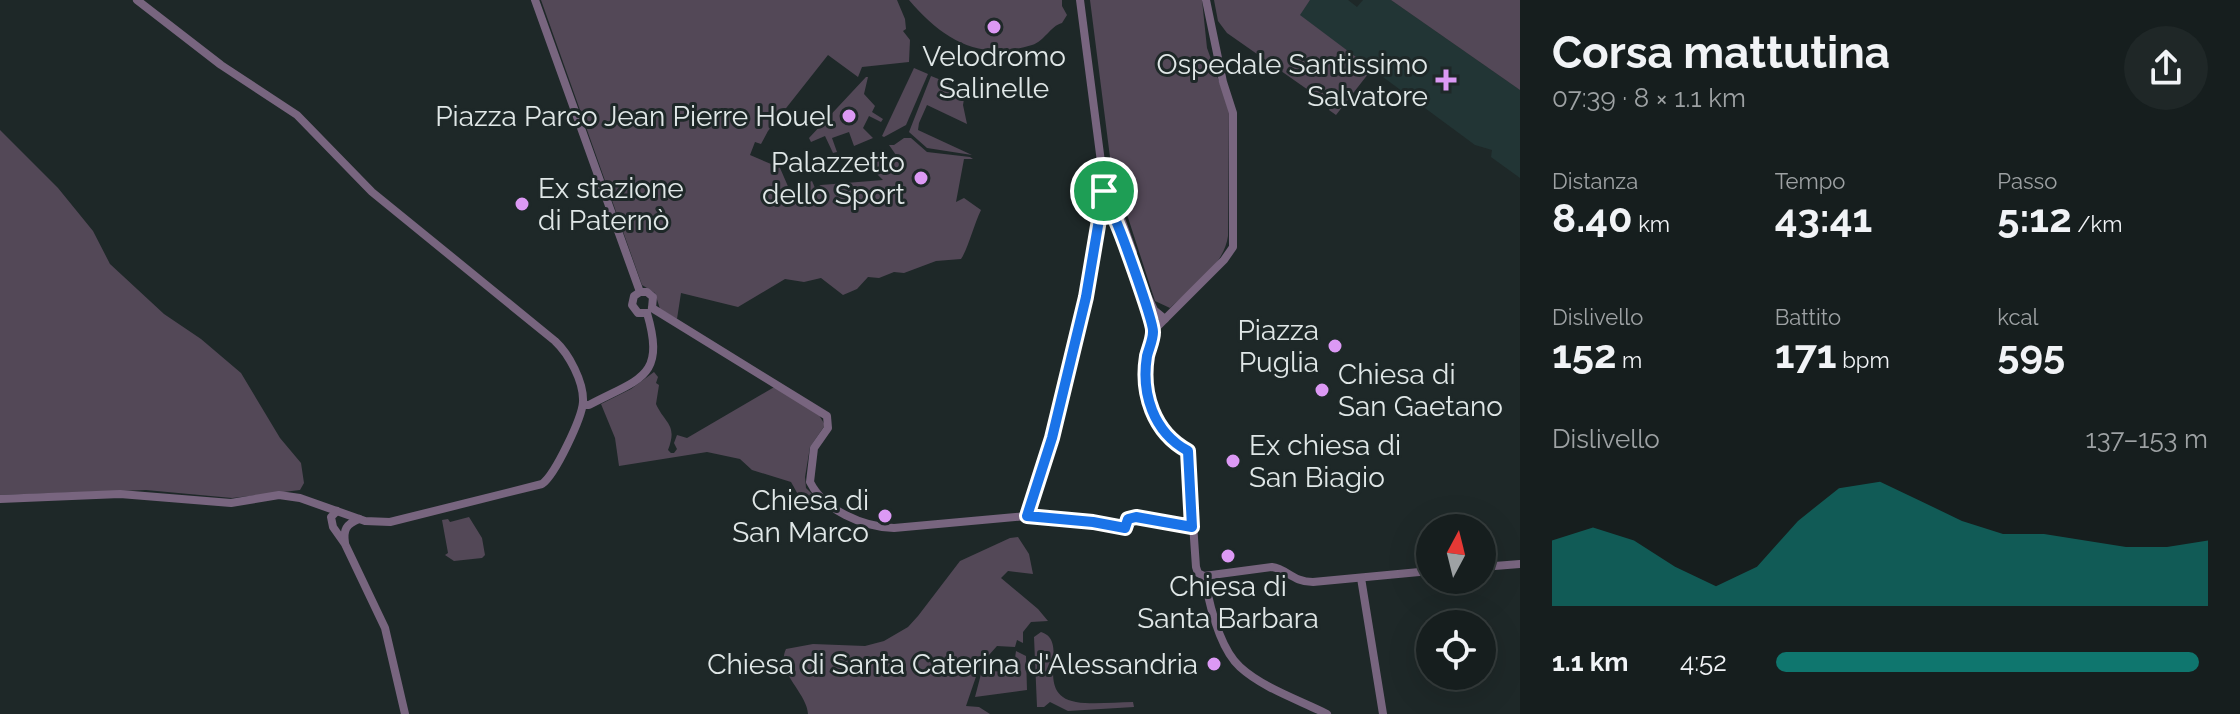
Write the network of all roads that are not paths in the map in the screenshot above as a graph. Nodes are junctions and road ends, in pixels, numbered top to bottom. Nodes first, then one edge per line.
1 (137, 0) edge
2 (535, 0) edge
3 (1082, 0) edge
4 (1206, 0) edge
5 (1106, 194) junction
6 (1115, 202) junction
7 (1107, 212) junction
8 (640, 292) junction
9 (649, 311) junction
10 (1165, 319) junction
11 (1154, 330) junction
12 (583, 405) junction
13 (0, 499) edge
14 (310, 501) junction
15 (338, 512) junction
16 (1027, 516) junction
17 (359, 519) junction
18 (1188, 526) junction
19 (333, 527) junction
20 (344, 533) junction
21 (345, 544) junction
22 (1520, 564) edge
23 (1496, 566) edge
24 (1416, 572) edge
25 (1207, 576) junction
26 (1363, 577) junction
27 (405, 714) edge
28 (1327, 714) edge
29 (1383, 714) edge

1 - 12 street
2 - 8 street
3 - 5 street
4 - 10 street
5 - 6 street
5 - 7 street
6 - 7 street
6 - 10 street
7 - 11 street
7 - 16 street
8 - 9 street
8 - 9 street
9 - 12 street
9 - 16 street
10 - 11 street
11 - 18 street
12 - 17 street
13 - 14 street
14 - 15 street
14 - 19 street
15 - 17 street
15 - 19 street
15 - 20 street
16 - 18 street
17 - 20 street
18 - 25 street
19 - 21 street
20 - 21 street
21 - 27 street
22 - 23 street
24 - 26 street
25 - 26 street
25 - 28 street
26 - 29 street

